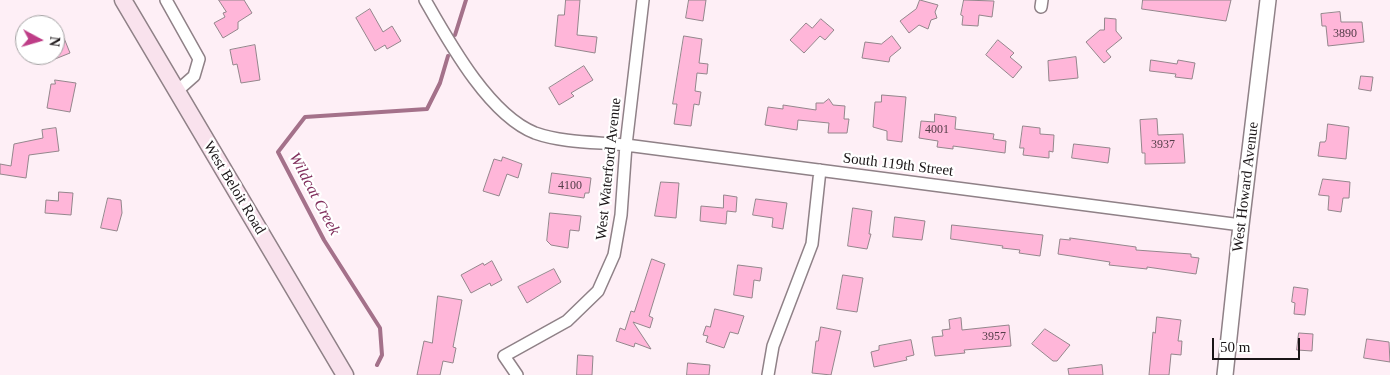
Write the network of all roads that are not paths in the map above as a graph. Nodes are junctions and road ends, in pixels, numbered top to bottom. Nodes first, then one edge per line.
1 (124, 0) edge
2 (166, 0) edge
3 (425, 0) edge
4 (643, 0) edge
5 (1268, 0) edge
6 (177, 91) junction
7 (626, 145) junction
8 (820, 170) junction
9 (1241, 225) junction
10 (345, 375) edge
11 (517, 375) edge
12 (768, 375) edge
13 (1225, 375) edge

1 - 6 main road, West Beloit Road
2 - 6 street
3 - 7 street, South 119th Street
4 - 7 street, West Waterford Avenue
5 - 9 street, West Howard Avenue
6 - 10 main road, West Beloit Road
7 - 8 street, South 119th Street
7 - 11 street, West Waterford Avenue
8 - 9 street, South 119th Street
8 - 12 street
9 - 13 street, West Howard Avenue

